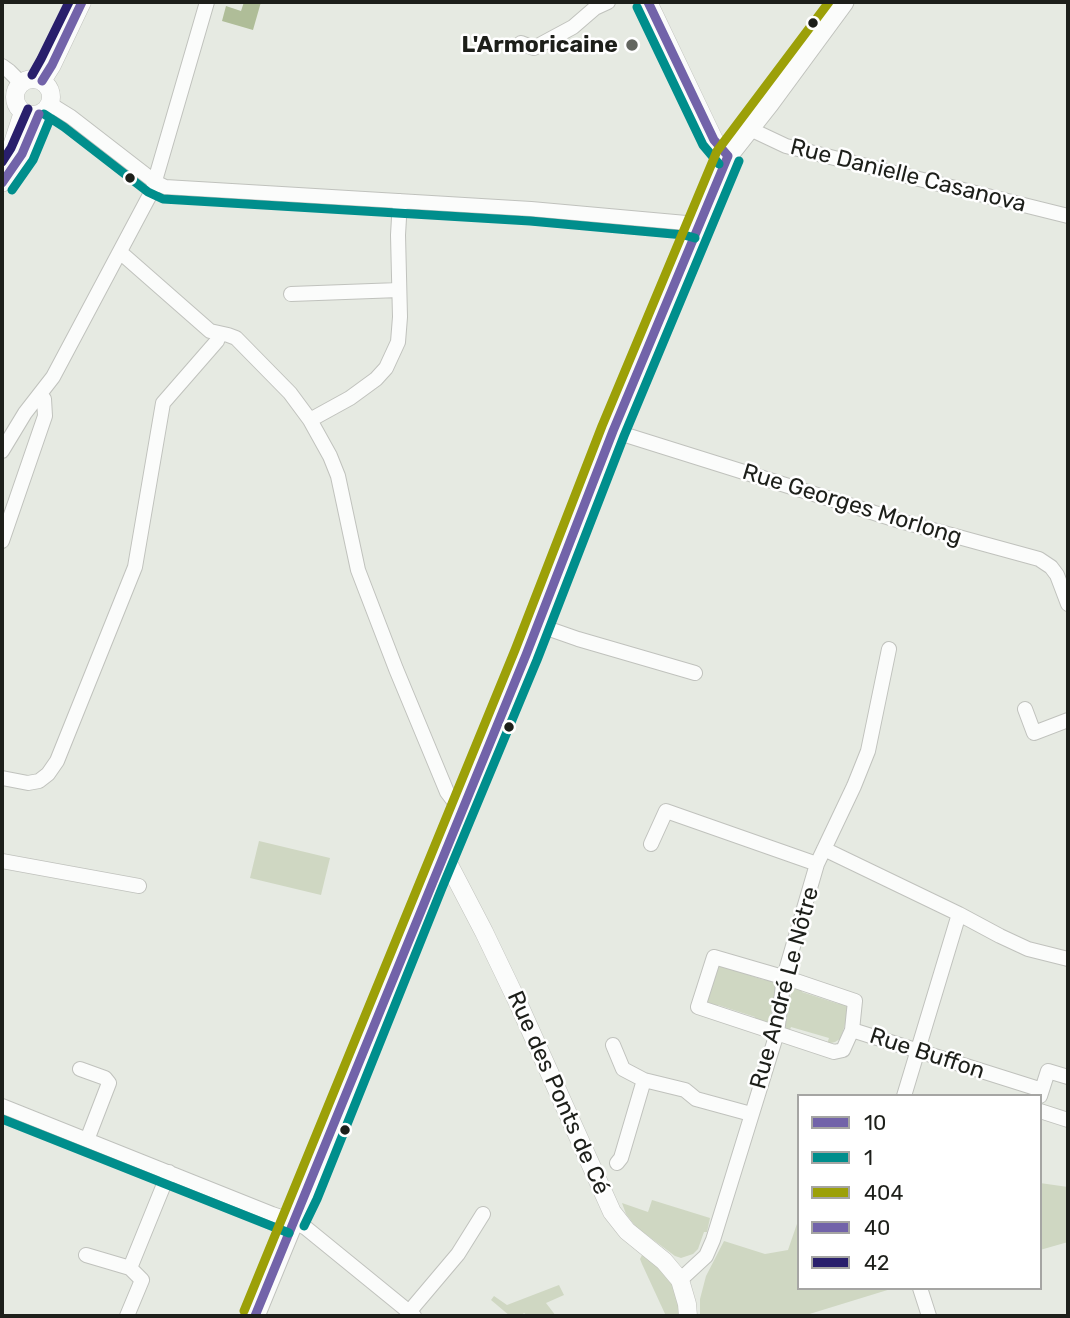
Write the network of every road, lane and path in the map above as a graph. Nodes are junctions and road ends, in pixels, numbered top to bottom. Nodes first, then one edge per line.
1 (82, 2) edge
2 (207, 2) edge
3 (608, 2) edge
4 (648, 2) edge
5 (844, 2) edge
6 (521, 43) dead end
7 (2, 66) edge
8 (42, 81) junction
9 (21, 83) junction
10 (37, 110) junction
11 (750, 130) junction
12 (728, 156) junction
13 (4, 180) edge
14 (155, 182) junction
15 (400, 201) junction
16 (1068, 216) edge
17 (698, 226) junction
18 (120, 252) junction
19 (399, 289) junction
20 (291, 294) dead end
21 (219, 334) junction
22 (40, 394) junction
23 (310, 420) junction
24 (614, 431) junction
25 (2, 451) edge
26 (2, 541) edge
27 (1062, 570) edge
28 (1068, 601) edge
29 (538, 625) junction
30 (889, 649) dead end
31 (695, 673) dead end
32 (1025, 709) dead end
33 (1068, 720) edge
34 (2, 778) edge
35 (463, 805) junction
36 (651, 844) dead end
37 (824, 849) junction
38 (442, 857) junction
39 (2, 861) edge
40 (817, 864) junction
41 (139, 886) dead end
42 (959, 914) junction
43 (1068, 960) edge
44 (784, 977) junction
45 (852, 1030) junction
46 (777, 1033) junction
47 (613, 1045) dead end
48 (918, 1051) junction
49 (80, 1069) dead end
50 (1068, 1077) edge
51 (644, 1080) junction
52 (1041, 1093) edge
53 (905, 1094) edge
54 (2, 1106) edge
55 (1042, 1112) edge
56 (751, 1114) junction
57 (1068, 1120) edge
58 (87, 1140) junction
59 (617, 1163) dead end
60 (169, 1172) junction
61 (483, 1214) dead end
62 (293, 1221) junction
63 (86, 1255) dead end
64 (130, 1268) junction
65 (680, 1280) junction
66 (921, 1290) edge
67 (411, 1314) edge
68 (127, 1316) edge
69 (255, 1316) edge
70 (688, 1316) edge
71 (929, 1316) edge

1 - 8 street
2 - 14 street
3 - 6 street
4 - 12 street
5 - 11 main road
7 - 9 street
8 - 9 street
8 - 10 street
9 - 10 street
10 - 13 street
10 - 14 street
11 - 12 main road
11 - 16 street, Rue Danielle Casanova
12 - 17 main road
14 - 15 street
14 - 18 street
15 - 17 street
15 - 19 street
17 - 24 main road
18 - 21 street
18 - 22 street
19 - 20 street
19 - 23 street
21 - 23 street
21 - 34 street
22 - 25 street
22 - 26 street
23 - 35 street
24 - 27 street, Rue Georges Morlong
24 - 29 main road
27 - 28 street, Rue Georges Morlong
29 - 31 street
29 - 35 main road
30 - 37 street, Rue André Le Nôtre
32 - 33 street
35 - 38 main road
36 - 40 street
37 - 40 street, Rue André Le Nôtre
37 - 42 street
38 - 62 main road
38 - 65 street, Rue des Ponts de Cé
39 - 41 street
40 - 44 street, Rue André Le Nôtre
42 - 43 street
42 - 48 street
44 - 45 street, Rue Buffon
44 - 46 street, Rue André Le Nôtre
44 - 46 street, Rue Buffon
45 - 46 street, Rue Buffon
45 - 48 street, Rue Buffon
46 - 56 street, Rue André Le Nôtre
47 - 51 street
48 - 52 street, Rue Buffon
48 - 53 street
49 - 58 street
50 - 52 street, Rue Buffon
51 - 56 street
51 - 59 street
54 - 58 street
55 - 57 street
56 - 65 street, Rue André Le Nôtre
58 - 60 street
60 - 62 street
60 - 64 street
61 - 67 street
62 - 67 street
62 - 69 main road
63 - 64 street
64 - 68 street
65 - 70 street
66 - 71 street

